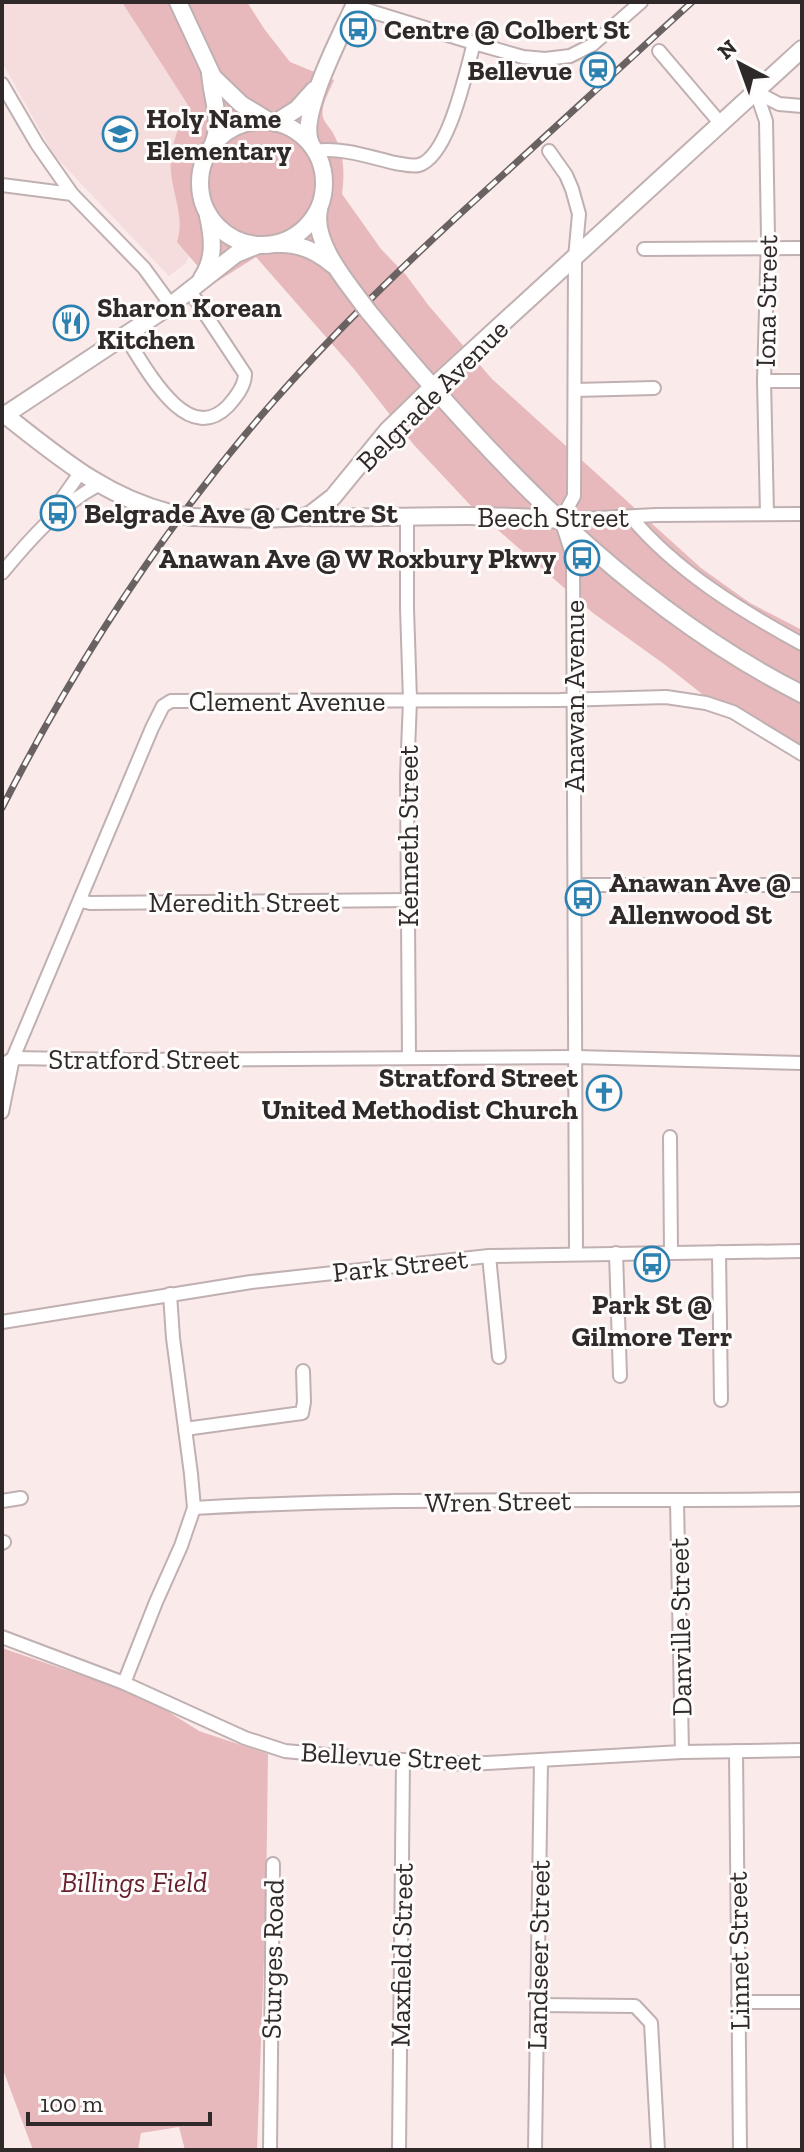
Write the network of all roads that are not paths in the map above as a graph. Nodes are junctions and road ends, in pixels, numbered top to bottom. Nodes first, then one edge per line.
1 (178, 2) edge
2 (641, 2) edge
3 (355, 4) edge
4 (474, 43) junction
5 (802, 49) edge
6 (662, 54) dead end
7 (210, 72) junction
8 (2, 84) edge
9 (318, 86) junction
10 (756, 92) junction
11 (802, 106) edge
12 (273, 122) junction
13 (721, 124) junction
14 (313, 148) junction
15 (210, 149) junction
16 (549, 151) dead end
17 (2, 185) edge
18 (72, 194) junction
19 (319, 209) junction
20 (208, 214) junction
21 (277, 244) junction
22 (258, 246) junction
23 (767, 247) junction
24 (802, 248) edge
25 (644, 249) dead end
26 (575, 258) junction
27 (334, 266) junction
28 (195, 286) junction
29 (171, 305) junction
30 (125, 336) junction
31 (764, 381) junction
32 (802, 381) edge
33 (433, 387) junction
34 (654, 388) dead end
35 (575, 390) junction
36 (3, 415) edge
37 (80, 473) junction
38 (98, 485) junction
39 (767, 513) junction
40 (802, 514) edge
41 (304, 517) junction
42 (631, 517) junction
43 (407, 518) junction
44 (561, 520) junction
45 (46, 523) junction
46 (2, 573) edge
47 (802, 644) edge
48 (802, 694) edge
49 (410, 700) junction
50 (575, 700) junction
51 (802, 754) edge
52 (576, 885) junction
53 (802, 885) edge
54 (408, 900) junction
55 (81, 901) junction
56 (2, 1050) edge
57 (409, 1057) junction
58 (576, 1057) junction
59 (8, 1062) edge
60 (802, 1063) edge
61 (2, 1112) edge
62 (670, 1137) dead end
63 (802, 1251) edge
64 (671, 1252) junction
65 (719, 1252) junction
66 (576, 1253) junction
67 (616, 1253) junction
68 (489, 1256) junction
69 (170, 1294) junction
70 (2, 1322) edge
71 (499, 1357) dead end
72 (303, 1371) dead end
73 (620, 1376) dead end
74 (721, 1400) dead end
75 (185, 1429) junction
76 (21, 1498) dead end
77 (802, 1499) edge
78 (2, 1501) edge
79 (677, 1501) junction
80 (194, 1508) junction
81 (2, 1637) edge
82 (124, 1683) junction
83 (802, 1750) edge
84 (736, 1751) junction
85 (682, 1752) junction
86 (403, 1760) junction
87 (541, 1760) junction
88 (273, 1864) dead end
89 (738, 2002) junction
90 (802, 2002) edge
91 (537, 2005) junction
92 (270, 2150) edge
93 (399, 2150) edge
94 (535, 2150) edge
95 (658, 2150) edge
96 (740, 2150) edge

1 - 7 main road
2 - 4 street
3 - 4 street
3 - 9 main road
4 - 14 street
5 - 10 main road, Belgrade Avenue
6 - 13 street
7 - 12 main road
7 - 15 main road
8 - 18 street
9 - 12 main road
9 - 14 main road
10 - 11 street
10 - 13 main road, Belgrade Avenue
10 - 23 street, Iona Street
12 - 14 main road
12 - 15 main road
13 - 26 main road, Belgrade Avenue
14 - 19 main road
15 - 20 main road
16 - 26 street
17 - 18 street
18 - 29 street
19 - 21 main road
19 - 27 main road
20 - 22 main road
20 - 28 main road
21 - 22 main road
21 - 27 main road
22 - 28 main road
23 - 24 street
23 - 25 street
23 - 31 street, Iona Street
26 - 33 main road, Belgrade Avenue
26 - 35 street
27 - 33 main road, bridge
28 - 29 main road
28 - 30 street
29 - 30 main road
30 - 36 main road
31 - 32 street
31 - 39 street, Iona Street
33 - 41 main road, Belgrade Avenue
33 - 44 main road
34 - 35 street
35 - 44 street
36 - 37 main road
37 - 38 main road
37 - 45 street
38 - 41 main road, bridge
38 - 45 street
39 - 40 street, Beech Street
39 - 42 street, Beech Street
41 - 43 main road, Beech Street
42 - 44 street, Beech Street
42 - 47 street
43 - 44 main road, Beech Street
43 - 49 street, Kenneth Street
44 - 48 main road
44 - 50 street, Anawan Avenue
45 - 46 street
49 - 50 street, Clement Avenue
49 - 54 street, Kenneth Street
49 - 55 street, Clement Avenue
50 - 51 street, Clement Avenue
50 - 52 street, Anawan Avenue
52 - 53 street
52 - 58 street, Anawan Avenue
54 - 55 street, Meredith Street
54 - 57 street, Kenneth Street
55 - 59 street, Clement Avenue
56 - 59 street, Stratford Street
57 - 58 street, Stratford Street
57 - 59 street, Stratford Street
58 - 60 street, Stratford Street
58 - 66 street, Anawan Avenue
59 - 61 street, Clement Avenue
62 - 64 street
63 - 65 street, Park Street
64 - 65 street, Park Street
64 - 67 street, Park Street
65 - 74 street
66 - 67 street, Park Street
66 - 68 street, Park Street
67 - 73 street
68 - 69 street, Park Street
68 - 71 street
69 - 70 street, Park Street
69 - 75 street
72 - 75 street
75 - 80 street
76 - 78 street
77 - 79 street, Wren Street
79 - 80 street, Wren Street
79 - 85 street, Danville Street
80 - 82 street
81 - 82 street, Bellevue Street
82 - 86 street, Bellevue Street
83 - 84 street, Bellevue Street
84 - 85 street, Bellevue Street
84 - 89 street, Linnet Street
85 - 87 street, Bellevue Street
86 - 87 street, Bellevue Street
86 - 93 street, Maxfield Street
87 - 91 street, Landseer Street
88 - 92 street, Sturges Road
89 - 90 street
89 - 96 street, Linnet Street
91 - 94 street, Landseer Street
91 - 95 street

